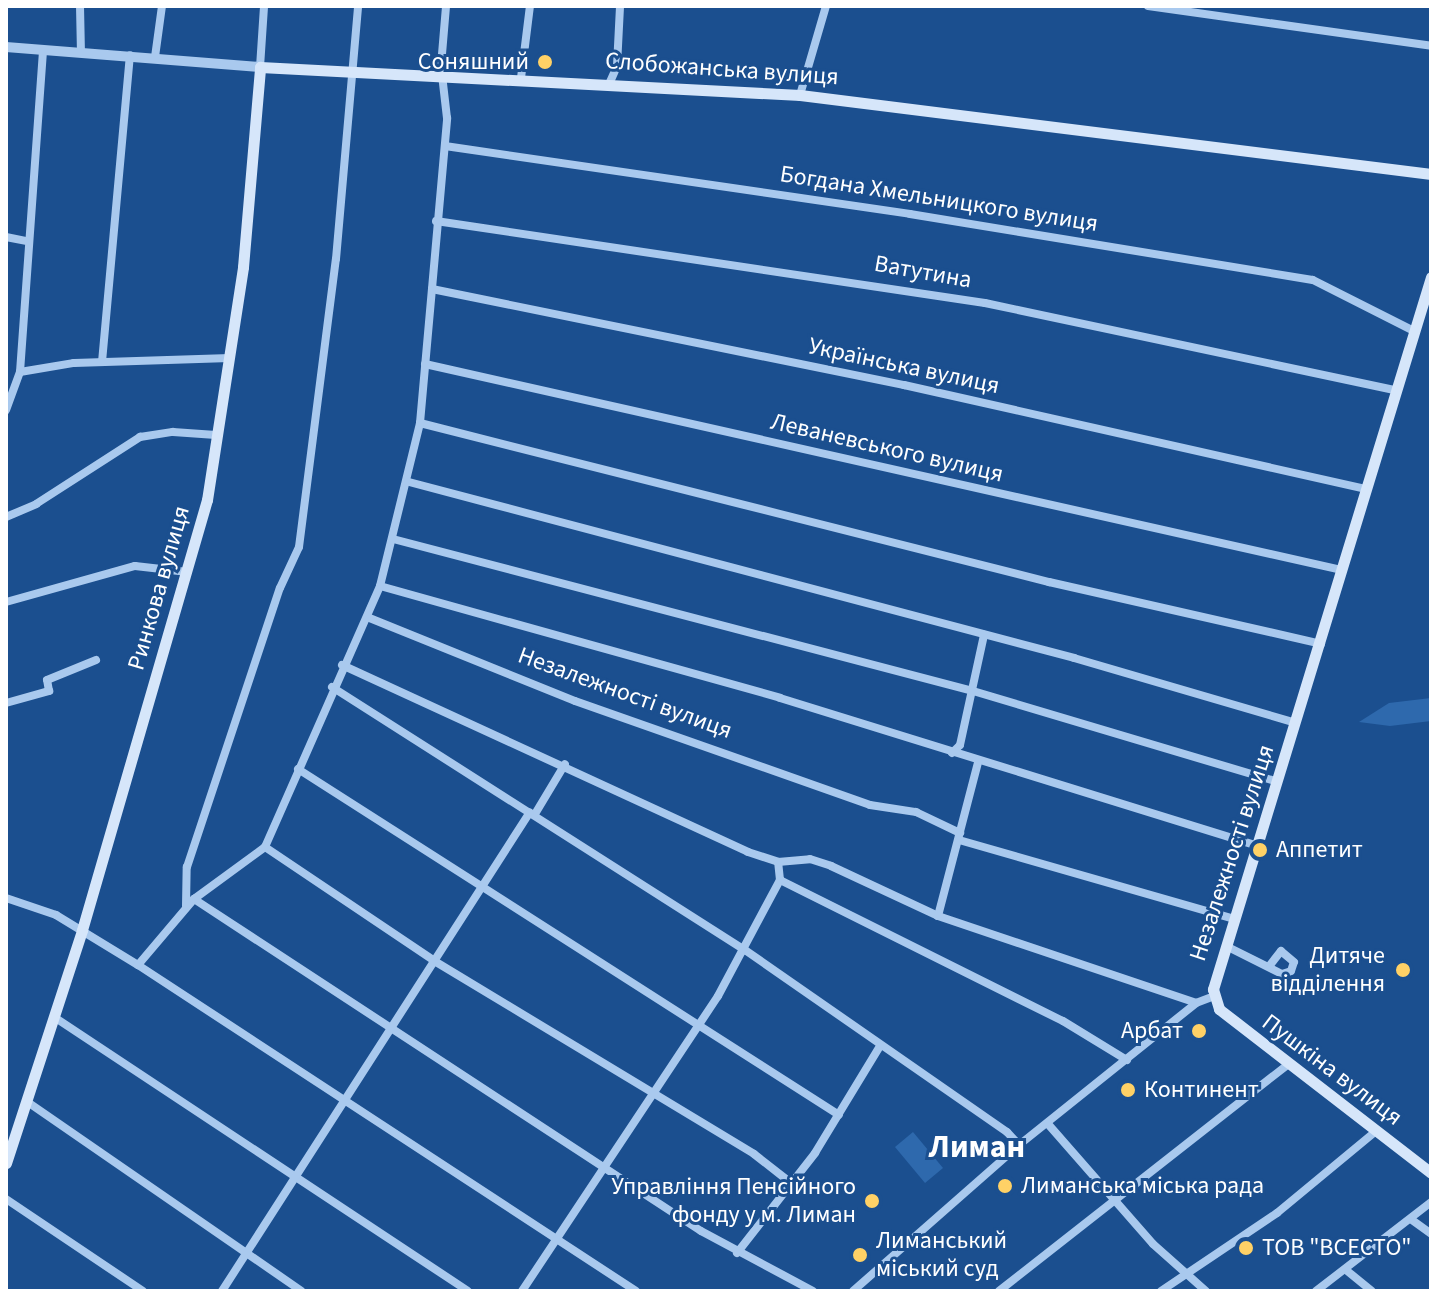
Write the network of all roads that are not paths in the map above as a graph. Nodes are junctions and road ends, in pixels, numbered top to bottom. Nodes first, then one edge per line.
1 (80, 6) edge
2 (162, 6) edge
3 (264, 6) edge
4 (358, 6) edge
5 (446, 6) edge
6 (530, 6) edge
7 (620, 6) edge
8 (826, 6) edge
9 (1148, 6) edge
10 (1431, 46) edge
11 (6, 47) edge
12 (43, 50) junction
13 (81, 52) junction
14 (130, 55) junction
15 (155, 57) junction
16 (260, 67) junction
17 (355, 72) junction
18 (443, 76) junction
19 (521, 78) junction
20 (610, 82) junction
21 (800, 95) junction
22 (445, 146) junction
23 (1431, 174) edge
24 (436, 221) junction
25 (6, 237) edge
26 (26, 241) junction
27 (1431, 277) edge
28 (432, 289) junction
29 (1416, 332) junction
30 (230, 358) junction
31 (102, 362) junction
32 (425, 364) junction
33 (20, 372) junction
34 (1398, 391) junction
35 (6, 410) edge
36 (420, 423) junction
37 (216, 435) junction
38 (409, 482) junction
39 (1366, 489) junction
40 (6, 517) edge
41 (393, 539) junction
42 (1341, 570) junction
43 (188, 572) junction
44 (380, 586) junction
45 (6, 602) edge
46 (367, 617) junction
47 (984, 635) junction
48 (1321, 644) junction
49 (96, 660) dead end
50 (342, 665) junction
51 (332, 687) junction
52 (973, 691) junction
53 (6, 703) edge
54 (1296, 723) junction
55 (952, 753) junction
56 (978, 762) junction
57 (565, 764) junction
58 (298, 769) junction
59 (1279, 782) junction
60 (533, 813) junction
61 (960, 836) junction
62 (1258, 846) junction
63 (265, 847) junction
64 (778, 862) junction
65 (780, 880) junction
66 (486, 886) junction
67 (6, 898) edge
68 (194, 899) junction
69 (180, 913) junction
70 (938, 916) junction
71 (1235, 919) junction
72 (82, 930) junction
73 (448, 944) junction
74 (1226, 946) junction
75 (417, 949) junction
76 (745, 950) junction
77 (436, 962) junction
78 (138, 965) junction
79 (1270, 965) dead end
80 (454, 972) junction
81 (425, 979) junction
82 (1214, 996) junction
83 (1196, 1003) junction
84 (54, 1017) junction
85 (700, 1024) junction
86 (393, 1031) junction
87 (880, 1046) junction
88 (1127, 1060) junction
89 (1286, 1066) junction
90 (654, 1094) junction
91 (29, 1103) junction
92 (346, 1103) junction
93 (839, 1115) junction
94 (1048, 1124) junction
95 (1376, 1131) junction
96 (1019, 1145) junction
97 (6, 1163) edge
98 (606, 1169) junction
99 (1431, 1173) edge
100 (297, 1178) junction
101 (791, 1183) junction
102 (6, 1199) edge
103 (1113, 1201) junction
104 (1431, 1202) edge
105 (1412, 1220) junction
106 (1431, 1234) edge
107 (558, 1239) junction
108 (737, 1253) junction
109 (248, 1255) junction
110 (1346, 1270) junction
111 (1187, 1272) junction
112 (143, 1291) edge
113 (222, 1291) edge
114 (302, 1291) edge
115 (468, 1291) edge
116 (522, 1291) edge
117 (636, 1291) edge
118 (813, 1291) edge
119 (853, 1291) edge
120 (999, 1291) edge
121 (1161, 1291) edge
122 (1206, 1291) edge
123 (1316, 1291) edge
124 (1372, 1291) edge

1 - 13 street
2 - 15 street
3 - 16 street, Ринкова вулиця
4 - 17 street
5 - 18 street
6 - 19 street
7 - 20 street
8 - 21 street
9 - 10 street
11 - 12 street, Слобожанська вулиця
12 - 13 street, Слобожанська вулиця
12 - 26 street
13 - 14 street, Слобожанська вулиця
14 - 15 street, Слобожанська вулиця
14 - 31 street
15 - 16 street, Слобожанська вулиця
16 - 17 main road, Слобожанська вулиця
16 - 30 main road, Ринкова вулиця
17 - 18 main road, Слобожанська вулиця
17 - 69 street
18 - 19 main road, Слобожанська вулиця
18 - 22 street
19 - 20 main road, Слобожанська вулиця
20 - 21 main road, Слобожанська вулиця
21 - 23 main road, Слобожанська вулиця
22 - 24 street
22 - 29 street, Богдана Хмельницкого вулиця
24 - 28 street
24 - 34 street, Ватутина
25 - 26 street
26 - 33 street
27 - 29 main road, Незалежності вулиця
28 - 32 street
28 - 39 street, Українська вулиця
29 - 34 main road, Незалежності вулиця
30 - 31 street
30 - 37 main road, Ринкова вулиця
31 - 33 street
32 - 36 street
32 - 42 street, Леваневського вулиця
33 - 35 street
34 - 39 main road, Незалежності вулиця
36 - 38 street
36 - 48 street
37 - 40 street
37 - 43 main road, Ринкова вулиця
38 - 41 street
38 - 47 street
39 - 42 main road, Незалежності вулиця
41 - 44 street
41 - 52 street
42 - 48 main road, Незалежності вулиця
43 - 45 street
43 - 72 main road, Ринкова вулиця
44 - 46 street
44 - 55 street
46 - 50 street
46 - 61 street, Незалежності вулиця
47 - 52 street
47 - 54 street
48 - 54 main road, Незалежності вулиця
49 - 53 street
50 - 51 street
50 - 57 street
51 - 58 street
51 - 60 street
52 - 55 street
52 - 59 street
54 - 59 main road, Незалежності вулиця
55 - 56 street
56 - 61 street
56 - 62 street
57 - 60 street
57 - 64 street
58 - 63 street
58 - 66 street
59 - 62 main road, Незалежності вулиця
60 - 66 street
60 - 76 street
61 - 70 street
61 - 71 street, Незалежності вулиця
62 - 71 main road, Незалежності вулиця
63 - 68 street
63 - 75 street
64 - 65 street
64 - 70 street
65 - 76 street
65 - 88 street
66 - 73 street
66 - 85 street
67 - 72 street
68 - 69 street
68 - 86 street
69 - 78 street
70 - 83 street
71 - 74 main road, Незалежності вулиця
72 - 78 street
72 - 84 main road, Ринкова вулиця
73 - 77 street
73 - 80 street
74 - 79 street
74 - 82 main road, Незалежності вулиця
75 - 77 street
75 - 81 street
76 - 85 street
76 - 87 street
77 - 80 street
77 - 81 street
78 - 92 street
80 - 90 street
81 - 86 street
82 - 83 street, Незалежності вулиця
82 - 89 main road, Пушкіна вулиця
83 - 88 street, Незалежності вулиця
84 - 91 main road, Ринкова вулиця
84 - 100 street
85 - 90 street
85 - 93 street
86 - 92 street
86 - 98 street
87 - 93 street
87 - 96 street
88 - 94 street, Незалежності вулиця
89 - 95 main road, Пушкіна вулиця
89 - 103 street
90 - 98 street
90 - 101 street
91 - 97 main road, Ринкова вулиця
91 - 109 street
92 - 100 street
92 - 107 street
93 - 101 street
94 - 96 street, Незалежності вулиця
94 - 103 street
95 - 99 main road, Пушкіна вулиця
95 - 111 street
96 - 119 street, Незалежності вулиця
98 - 107 street
98 - 108 street
100 - 109 street
100 - 115 street
101 - 108 street
102 - 112 street
103 - 111 street
103 - 120 street
104 - 105 street
105 - 106 street
105 - 110 street
107 - 116 street
107 - 117 street
108 - 118 street
109 - 113 street
109 - 114 street
110 - 123 street
110 - 124 street
111 - 121 street
111 - 122 street

